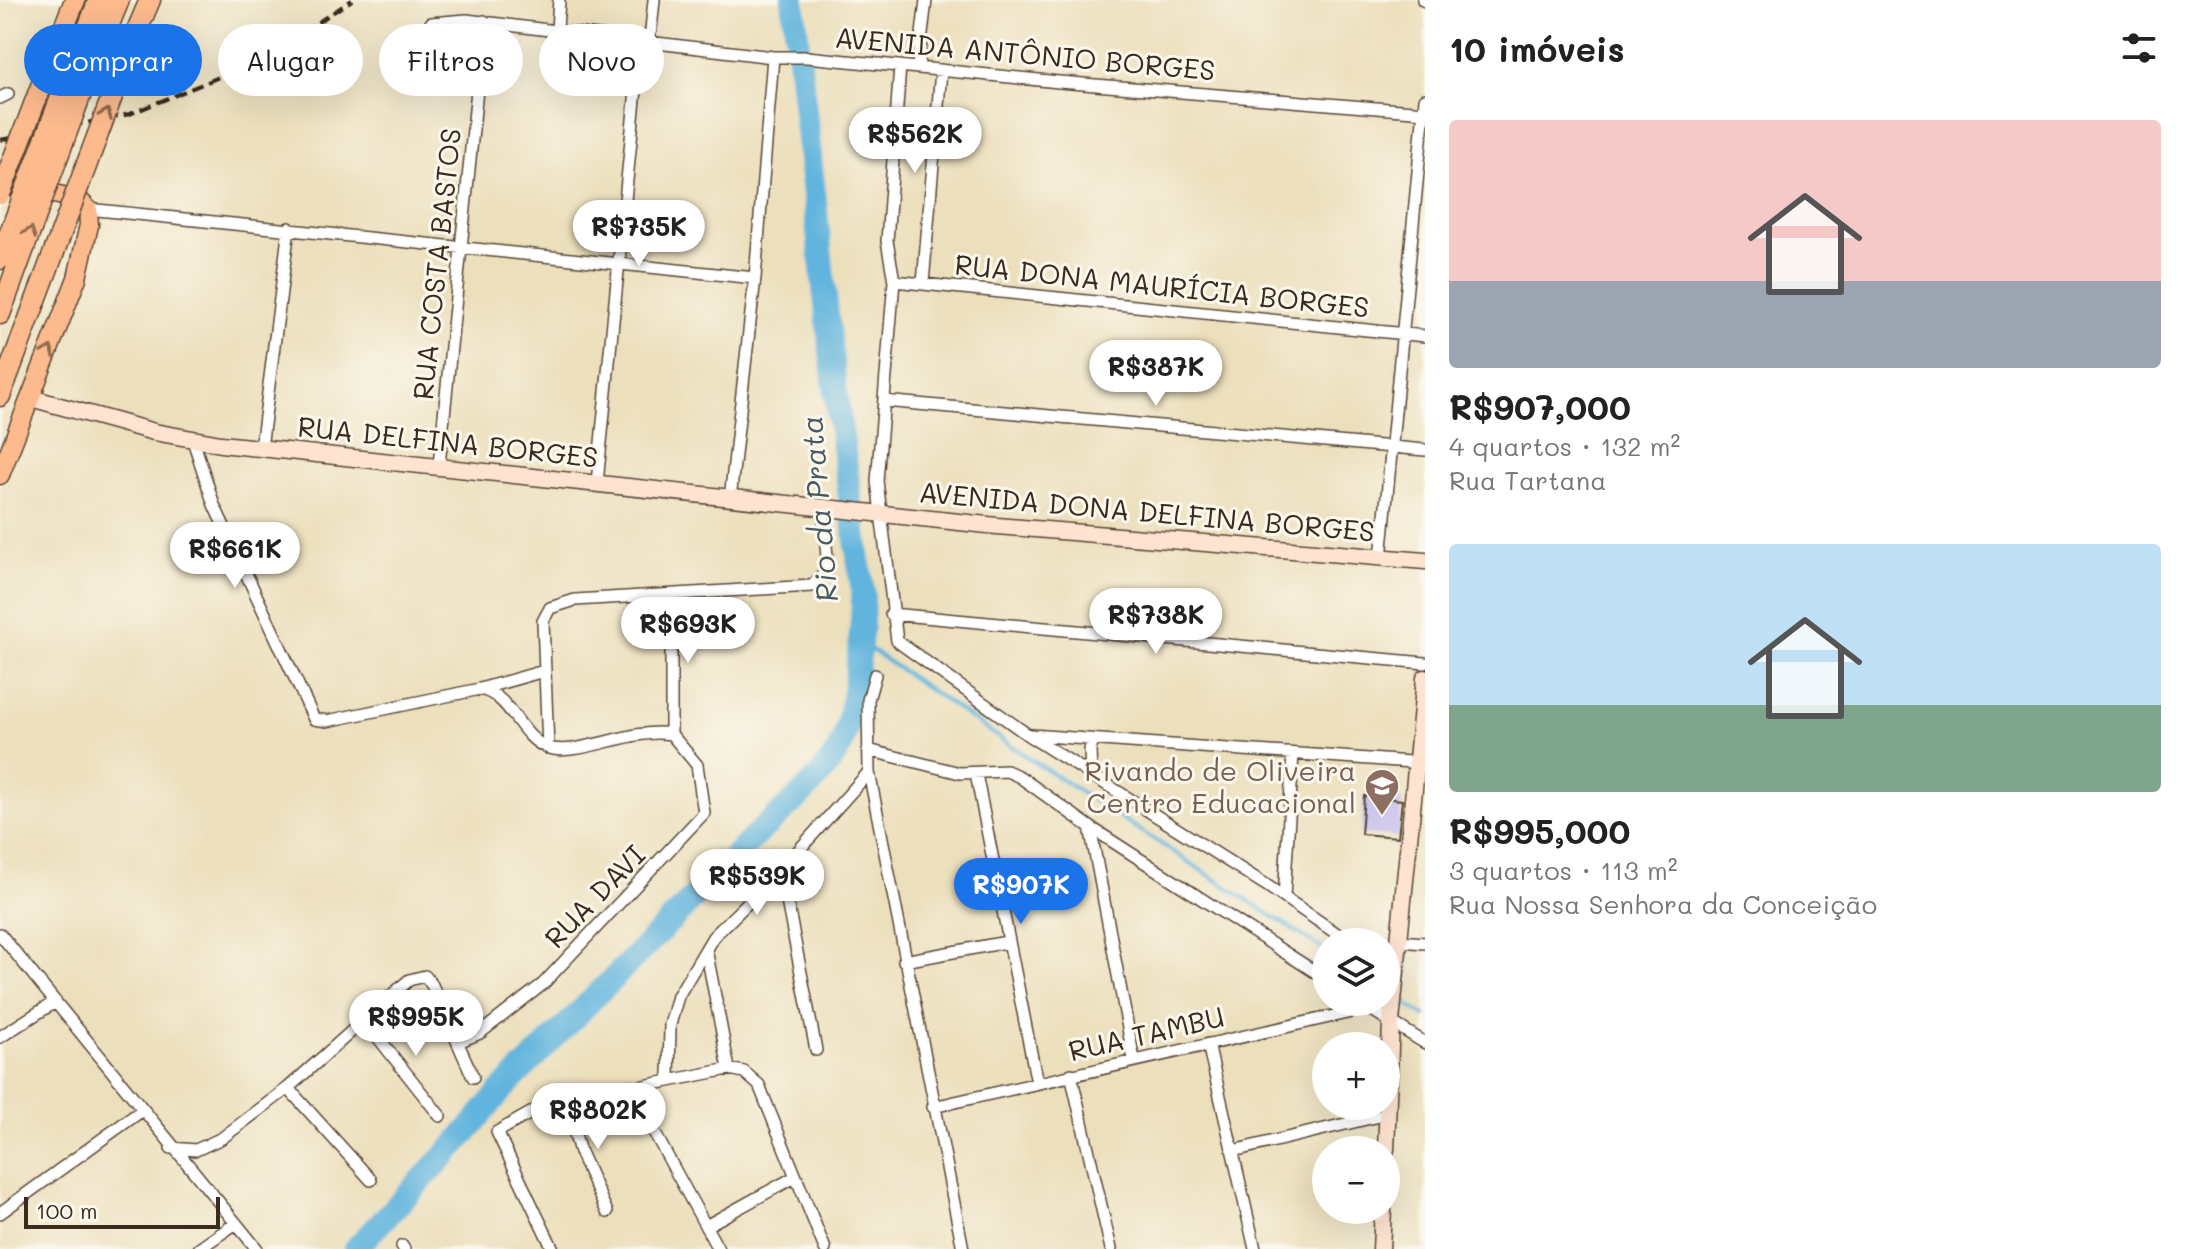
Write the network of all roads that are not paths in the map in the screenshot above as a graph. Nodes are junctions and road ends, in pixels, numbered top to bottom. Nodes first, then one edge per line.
1 (75, 0) edge
2 (99, 0) edge
3 (119, 0) edge
4 (150, 0) edge
5 (559, 0) edge
6 (654, 0) edge
7 (926, 0) edge
8 (484, 21) junction
9 (431, 23) dead end
10 (557, 24) edge
11 (652, 24) edge
12 (539, 27) edge
13 (664, 46) edge
14 (780, 57) junction
15 (900, 66) junction
16 (918, 68) junction
17 (941, 70) junction
18 (636, 96) edge
19 (1425, 108) edge
20 (0, 183) edge
21 (0, 194) edge
22 (32, 201) junction
23 (88, 209) junction
24 (289, 228) junction
25 (463, 248) junction
26 (0, 259) edge
27 (621, 265) junction
28 (755, 278) junction
29 (894, 281) junction
30 (923, 283) junction
31 (0, 314) edge
32 (1402, 334) junction
33 (1425, 336) edge
34 (0, 396) edge
35 (31, 398) junction
36 (884, 401) junction
37 (193, 440) junction
38 (1389, 447) junction
39 (261, 448) junction
40 (1425, 450) edge
41 (439, 465) junction
42 (0, 475) edge
43 (597, 483) junction
44 (730, 499) junction
45 (829, 508) junction
46 (873, 512) junction
47 (1381, 558) junction
48 (1425, 561) edge
49 (671, 596) junction
50 (891, 614) junction
51 (1425, 663) edge
52 (544, 671) junction
53 (875, 675) dead end
54 (1425, 678) edge
55 (480, 689) junction
56 (671, 734) junction
57 (1028, 735) junction
58 (1094, 740) junction
59 (548, 748) junction
60 (868, 750) junction
61 (1293, 754) junction
62 (1420, 763) edge
63 (869, 772) junction
64 (976, 774) junction
65 (1091, 776) junction
66 (1090, 827) junction
67 (781, 870) junction
68 (1284, 897) junction
69 (1329, 928) edge
70 (1400, 933) edge
71 (0, 934) edge
72 (1400, 941) edge
73 (1007, 942) junction
74 (1425, 943) edge
75 (706, 949) junction
76 (904, 961) junction
77 (1312, 970) edge
78 (55, 1002) junction
79 (1321, 1016) edge
80 (1392, 1016) joint
81 (365, 1021) junction
82 (1391, 1032) edge
83 (0, 1037) edge
84 (458, 1042) junction
85 (1425, 1043) edge
86 (1208, 1044) junction
87 (816, 1050) dead end
88 (1134, 1060) junction
89 (729, 1069) junction
90 (1071, 1074) junction
91 (473, 1077) dead end
92 (669, 1079) junction
93 (1037, 1083) junction
94 (629, 1086) junction
95 (288, 1088) junction
96 (565, 1100) junction
97 (933, 1107) junction
98 (141, 1111) junction
99 (440, 1116) dead end
100 (1362, 1120) edge
101 (171, 1148) junction
102 (1233, 1151) junction
103 (795, 1177) junction
104 (371, 1180) dead end
105 (607, 1212) dead end
106 (0, 1213) edge
107 (236, 1223) junction
108 (1382, 1224) edge
109 (706, 1226) junction
110 (199, 1249) edge
111 (257, 1249) edge
112 (553, 1249) edge
113 (718, 1249) edge
114 (825, 1249) edge
115 (963, 1249) edge
116 (1111, 1249) edge
117 (1255, 1249) edge
118 (1381, 1249) edge

1 - 21 highway, bridge
2 - 22 highway, bridge
3 - 22 highway, bridge
34 -> 4 highway, bridge
5 - 10 street
6 - 11 street
7 - 16 street
8 - 9 street, AVENIDA ANTÔNIO BORGES
8 - 12 street, AVENIDA ANTÔNIO BORGES
8 - 25 street, RUA COSTA BASTOS
13 - 14 street, AVENIDA ANTÔNIO BORGES
14 - 15 street, AVENIDA ANTÔNIO BORGES
14 - 28 street
15 - 16 street, AVENIDA ANTÔNIO BORGES
15 - 29 street
16 - 17 street, AVENIDA ANTÔNIO BORGES
17 - 19 street, AVENIDA ANTÔNIO BORGES
17 - 30 street
18 - 27 street
19 - 32 street
20 - 23 main road
22 - 26 highway
31 -> 22 highway
23 - 24 street
35 -> 23 main road
24 - 25 street
24 - 39 street
25 - 27 street
25 - 41 street, RUA COSTA BASTOS
27 - 28 street
27 - 43 street
28 - 44 street
29 - 30 street, RUA DONA MAURÍCIA BORGES
29 - 36 street
30 - 32 street, RUA DONA MAURÍCIA BORGES
32 - 33 street, RUA DONA MAURÍCIA BORGES
32 - 38 street
35 - 37 street, RUA DELFINA BORGES
35 - 42 main road
36 - 38 street
36 - 46 street
37 - 39 street, RUA DELFINA BORGES
37 - 55 street
38 - 40 street
38 - 47 street
39 - 41 street, RUA DELFINA BORGES
41 - 43 street, RUA DELFINA BORGES
43 - 44 street, RUA DELFINA BORGES
44 - 45 street, RUA DELFINA BORGES
45 - 46 street, RUA DELFINA BORGES
45 - 49 street
46 - 47 street, AVENIDA DONA DELFINA BORGES
46 - 50 street
47 - 48 street, AVENIDA DONA DELFINA BORGES
49 - 52 street
49 - 56 street
50 - 51 street
50 - 57 street
52 - 55 street
52 - 59 street
53 - 60 street
54 - 62 street
55 - 59 street
56 - 59 street
56 - 84 street, RUA DAVI
57 - 58 street
57 - 65 street
58 - 61 street
58 - 65 street
60 - 63 street
60 - 64 street
61 - 62 street
61 - 68 street
62 - 70 street
63 - 67 street
63 - 76 street
64 - 66 street
64 - 73 street
65 - 68 street
66 - 77 street
66 - 88 street
67 - 75 street
67 - 87 street
68 - 69 street
71 - 78 street
72 - 74 street
73 - 76 street
73 - 93 street
75 - 89 street
75 - 92 street
76 - 97 street
78 - 83 street
78 - 98 street
79 - 86 street, RUA TAMBU
80 - 82 street
80 - 85 street
81 - 84 street
81 - 95 street
81 - 99 street
84 - 91 street
86 - 88 street, RUA TAMBU
86 - 102 street
88 - 90 street, RUA TAMBU
89 - 92 street
89 - 103 street
90 - 93 street, RUA TAMBU
90 - 116 street
92 - 94 street
93 - 97 street, RUA TAMBU
94 - 96 street
94 - 109 street
95 - 101 street
95 - 104 street
96 - 105 street
96 - 112 street
97 - 115 street
98 - 101 street
98 - 106 street
100 - 102 street
101 - 107 street
102 - 117 street
103 - 109 street
103 - 114 street
107 - 110 street
107 - 111 street
108 - 118 street
109 - 113 street

